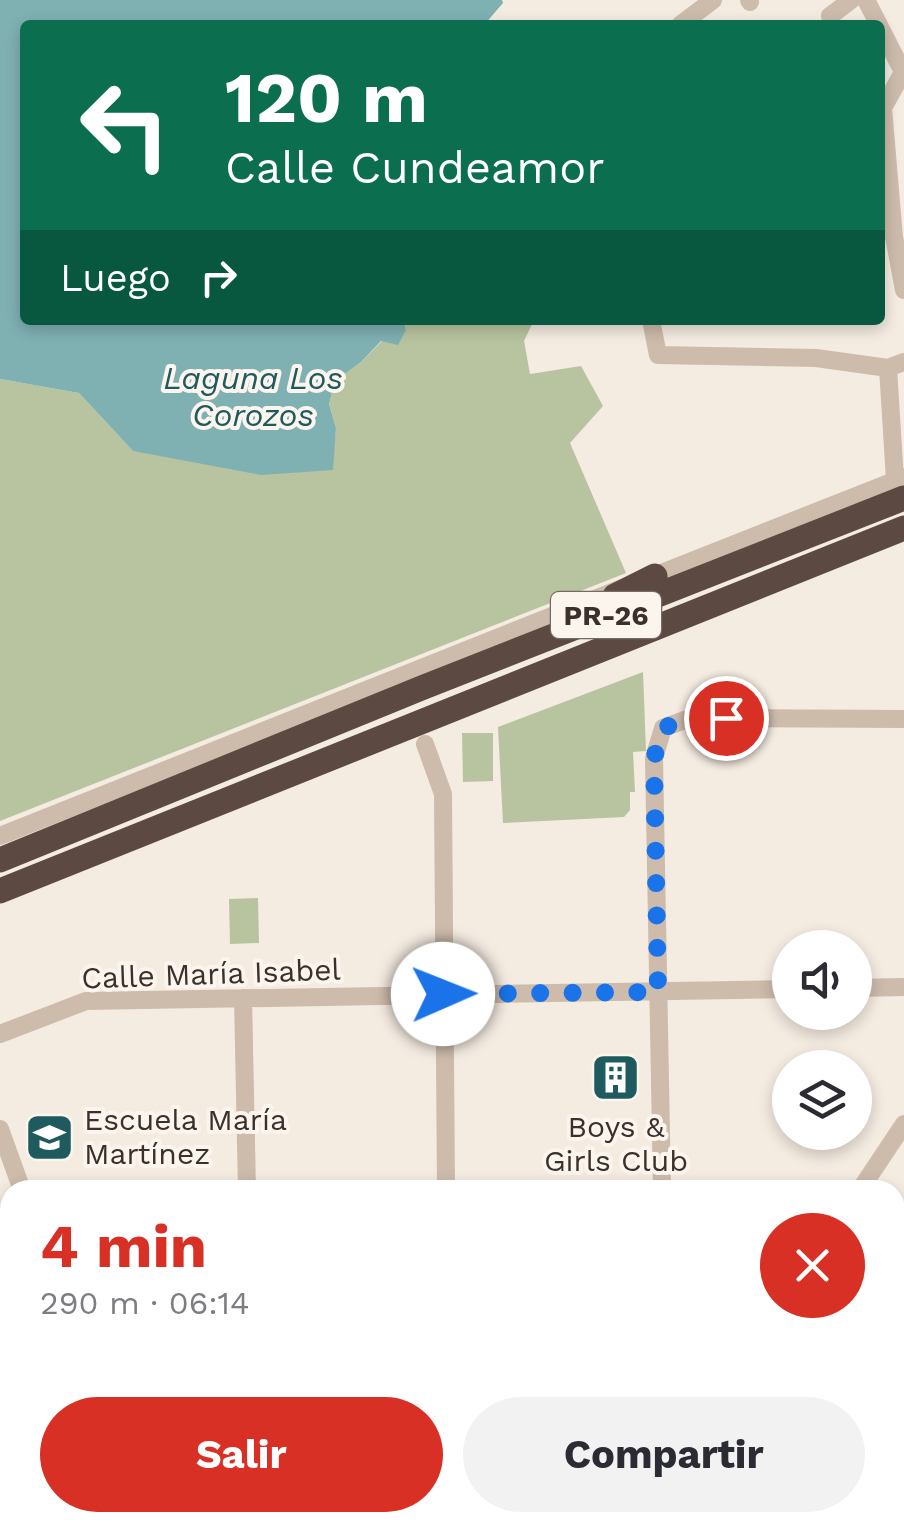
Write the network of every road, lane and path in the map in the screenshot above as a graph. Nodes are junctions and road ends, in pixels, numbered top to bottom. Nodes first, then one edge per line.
1 (713, 0) edge
2 (851, 0) edge
3 (687, 20) edge
4 (831, 20) edge
5 (885, 36) edge
6 (904, 72) edge
7 (885, 102) edge
8 (885, 148) edge
9 (904, 290) edge
10 (653, 325) edge
11 (896, 365) edge
12 (901, 485) edge
13 (904, 528) edge
14 (654, 576) junction
15 (424, 687) junction
16 (904, 718) edge
17 (424, 744) dead end
18 (0, 836) edge
19 (0, 860) edge
20 (0, 891) edge
21 (904, 986) edge
22 (872, 987) edge
23 (772, 989) edge
24 (658, 992) junction
25 (443, 994) junction
26 (243, 998) junction
27 (0, 1034) edge
28 (904, 1124) edge
29 (0, 1128) edge
30 (18, 1180) edge
31 (247, 1180) edge
32 (446, 1180) edge
33 (662, 1180) edge
34 (867, 1180) edge

1 - 3 street
2 - 4 street
5 - 6 street
6 - 7 street
8 - 9 street
10 - 11 street
11 - 12 street
12 - 14 street
12 - 15 highway, PR-26
13 - 20 highway, PR-26
14 - 15 highway
14 - 18 street
15 - 19 highway, PR-26
16 - 24 street
17 - 25 street
21 - 22 street
23 - 24 street, Calle María Isabel
24 - 25 street, Calle María Isabel
24 - 33 street
25 - 26 street, Calle María Isabel
25 - 32 street
26 - 27 street, Calle María Isabel
26 - 31 street
28 - 34 street
29 - 30 street

